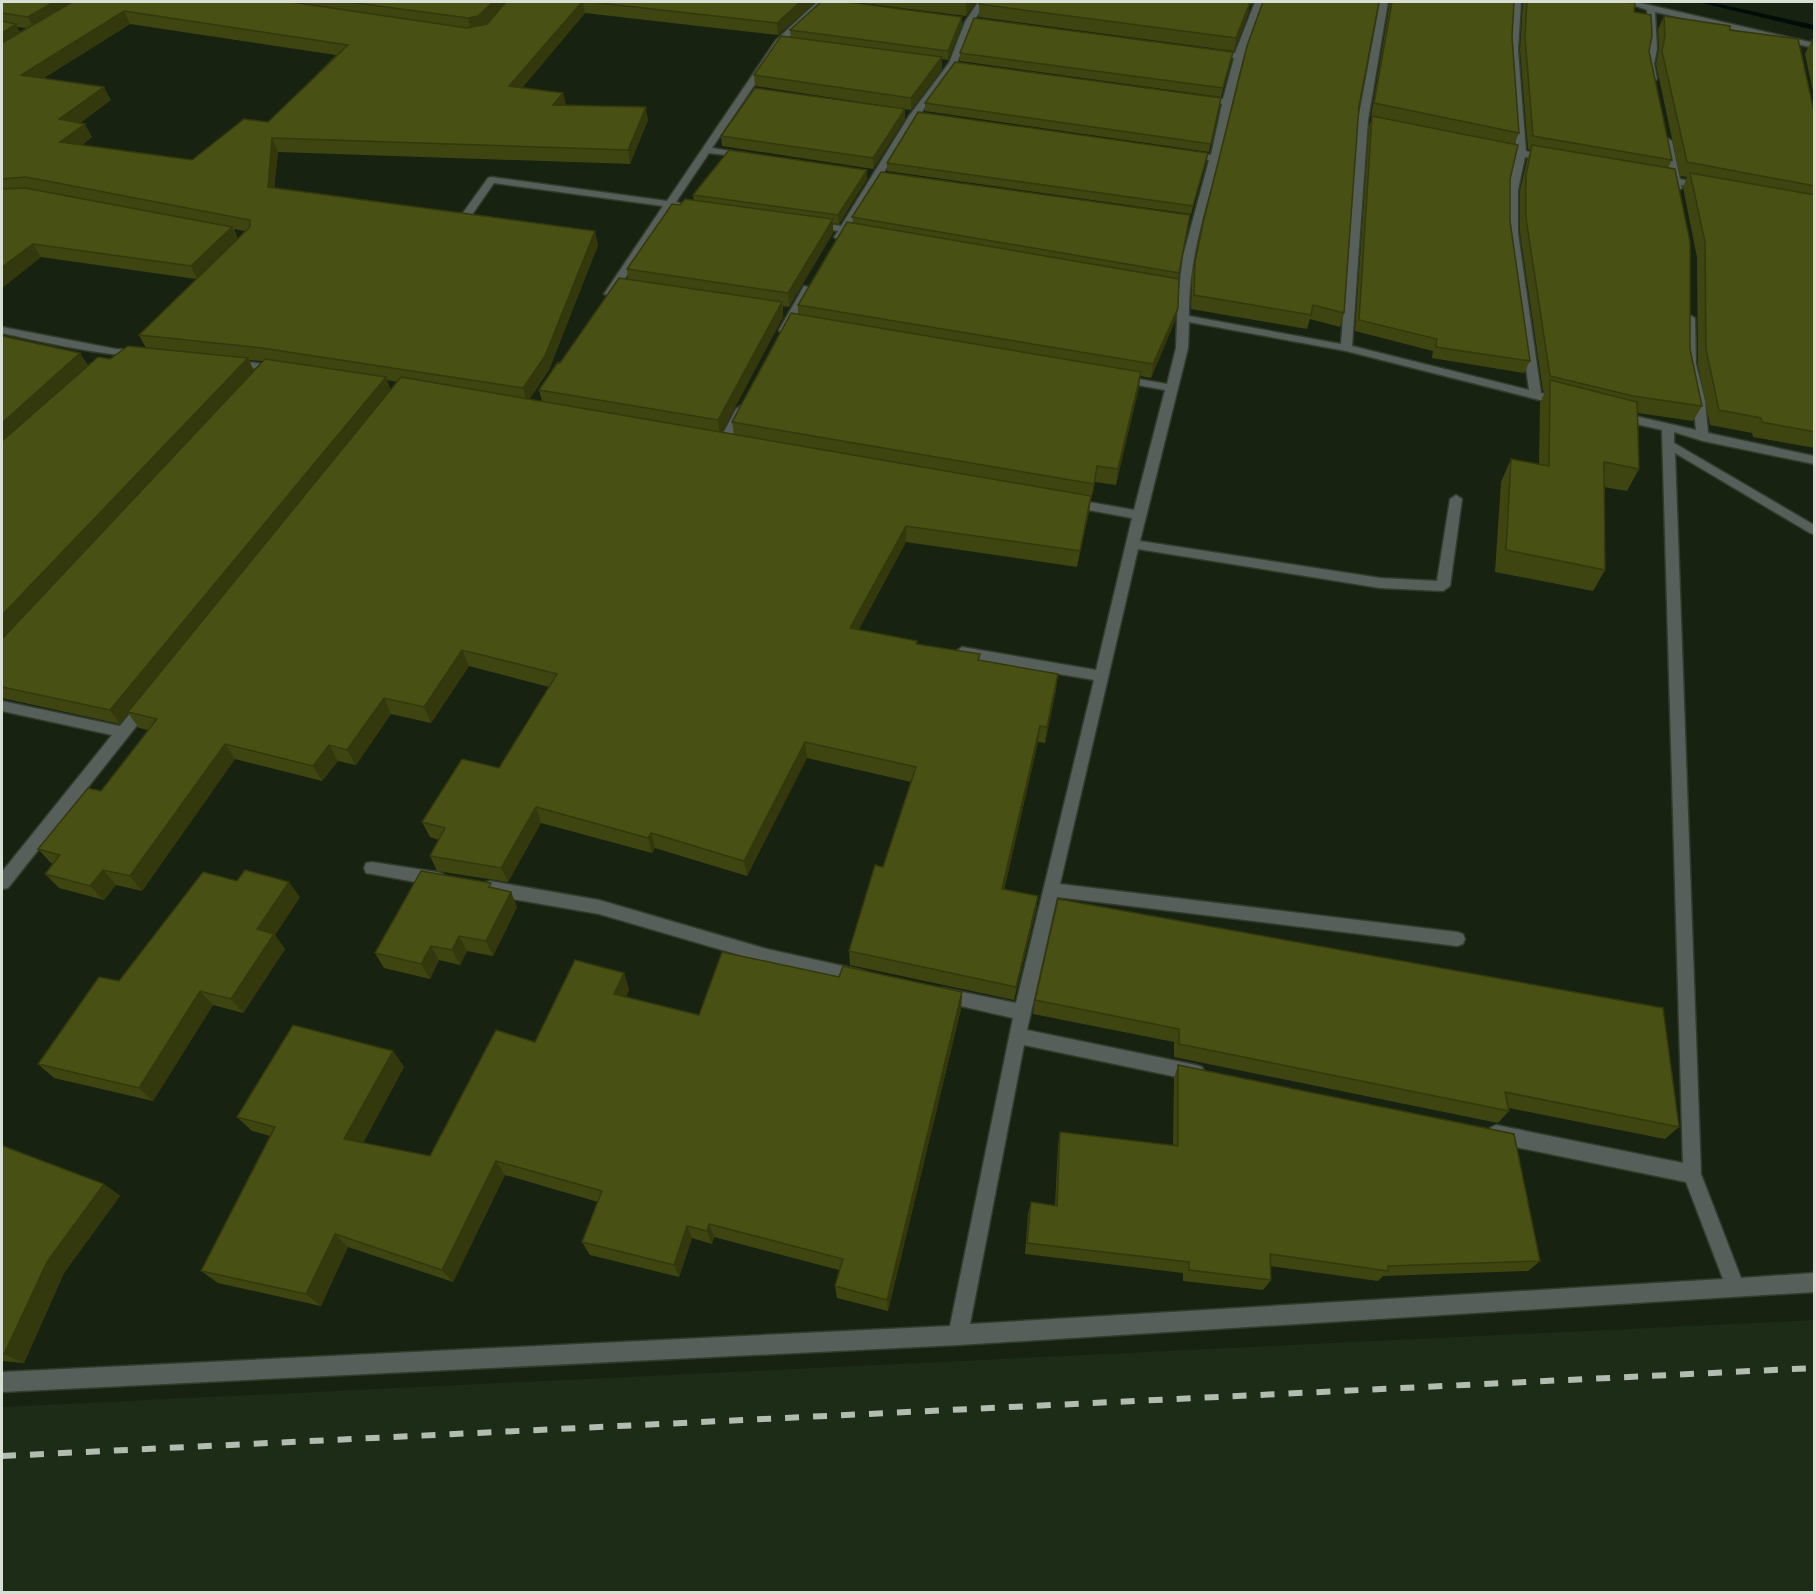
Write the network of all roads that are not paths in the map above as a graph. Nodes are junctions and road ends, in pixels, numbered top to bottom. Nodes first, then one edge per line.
1 (823, 2) edge
2 (982, 2) edge
3 (1383, 2) edge
4 (1517, 2) edge
5 (1629, 2) edge
6 (836, 3) edge
7 (1253, 6) edge
8 (1651, 9) junction
9 (964, 22) junction
10 (981, 24) edge
11 (778, 42) junction
12 (790, 43) edge
13 (1796, 43) junction
14 (1815, 46) edge
15 (1204, 52) edge
16 (1798, 54) edge
17 (1239, 56) junction
18 (941, 62) edge
19 (953, 63) junction
20 (964, 65) edge
21 (1655, 85) edge
22 (744, 91) junction
23 (755, 92) edge
24 (1192, 98) edge
25 (1226, 102) junction
26 (902, 115) edge
27 (914, 116) junction
28 (925, 118) edge
29 (1363, 120) junction
30 (1375, 122) edge
31 (1664, 128) edge
32 (1502, 148) edge
33 (705, 150) junction
34 (1179, 153) edge
35 (1521, 153) junction
36 (763, 158) edge
37 (1214, 158) junction
38 (1565, 161) edge
39 (867, 172) edge
40 (879, 173) junction
41 (891, 175) edge
42 (1642, 175) edge
43 (1676, 182) junction
44 (1722, 189) edge
45 (1680, 203) edge
46 (669, 204) junction
47 (704, 209) edge
48 (465, 217) edge
49 (1183, 219) edge
50 (1195, 220) junction
51 (797, 222) edge
52 (843, 229) junction
53 (878, 235) edge
54 (832, 247) edge
55 (816, 275) edge
56 (1170, 286) edge
57 (1182, 288) junction
58 (604, 301) edge
59 (1690, 305) edge
60 (1184, 318) junction
61 (2, 330) edge
62 (778, 342) edge
63 (1346, 348) junction
64 (116, 351) junction
65 (155, 355) edge
66 (223, 362) edge
67 (99, 366) edge
68 (290, 370) edge
69 (1113, 378) edge
70 (1172, 388) junction
71 (1534, 394) junction
72 (746, 403) edge
73 (1579, 406) edge
74 (1601, 412) edge
75 (1668, 437) junction
76 (1703, 437) junction
77 (724, 443) edge
78 (1815, 460) edge
79 (1456, 499) dead end
80 (1059, 501) edge
81 (1140, 515) junction
82 (1815, 530) edge
83 (1133, 544) junction
84 (948, 650) edge
85 (1101, 676) junction
86 (153, 696) edge
87 (2, 706) edge
88 (123, 732) junction
89 (372, 868) dead end
90 (452, 882) edge
91 (2, 883) edge
92 (474, 886) edge
93 (1051, 890) junction
94 (1457, 939) dead end
95 (883, 981) edge
96 (929, 992) edge
97 (1022, 1012) junction
98 (1017, 1036) junction
99 (1215, 1077) edge
100 (1483, 1131) edge
101 (1692, 1174) junction
102 (1815, 1283) edge
103 (1736, 1288) junction
104 (958, 1335) junction
105 (2, 1382) edge

1 - 6 street
1 - 11 street
2 - 9 street
3 - 29 street
4 - 35 street
5 - 8 street
7 - 17 street
8 - 13 street
8 - 21 street
9 - 10 street
9 - 19 street
11 - 12 street
11 - 22 street
13 - 14 street
13 - 16 street
15 - 17 street
17 - 25 street
18 - 19 street
19 - 20 street
19 - 27 street
22 - 23 street
22 - 33 street
24 - 25 street
25 - 37 street
26 - 27 street
27 - 28 street
27 - 40 street
29 - 30 street
29 - 63 street
31 - 43 street
32 - 35 street
33 - 36 street
33 - 46 street
34 - 37 street
35 - 38 street
35 - 71 street
37 - 50 street
39 - 40 street
40 - 41 street
40 - 52 street
42 - 43 street
43 - 44 street
43 - 45 street
46 - 47 street
46 - 48 street
46 - 58 street
49 - 50 street
50 - 57 street
51 - 52 street
52 - 53 street
52 - 54 street
55 - 62 street
56 - 57 street
57 - 60 street
59 - 76 street
60 - 63 street
60 - 70 street
61 - 64 street
63 - 71 street
64 - 65 street
64 - 67 street
66 - 68 street
69 - 70 street
70 - 81 street
71 - 73 street
72 - 77 street
74 - 75 street
75 - 76 street
75 - 82 street
75 - 101 street
76 - 78 street
79 - 83 street
80 - 81 street
81 - 83 street
83 - 85 street
84 - 85 street
85 - 93 street
86 - 88 street
87 - 88 street
88 - 91 street
89 - 90 street
92 - 95 street
93 - 94 street
93 - 97 street
96 - 97 street
97 - 98 street
98 - 99 street
98 - 104 street
100 - 101 street
101 - 103 street
102 - 103 street
103 - 104 street
104 - 105 street

